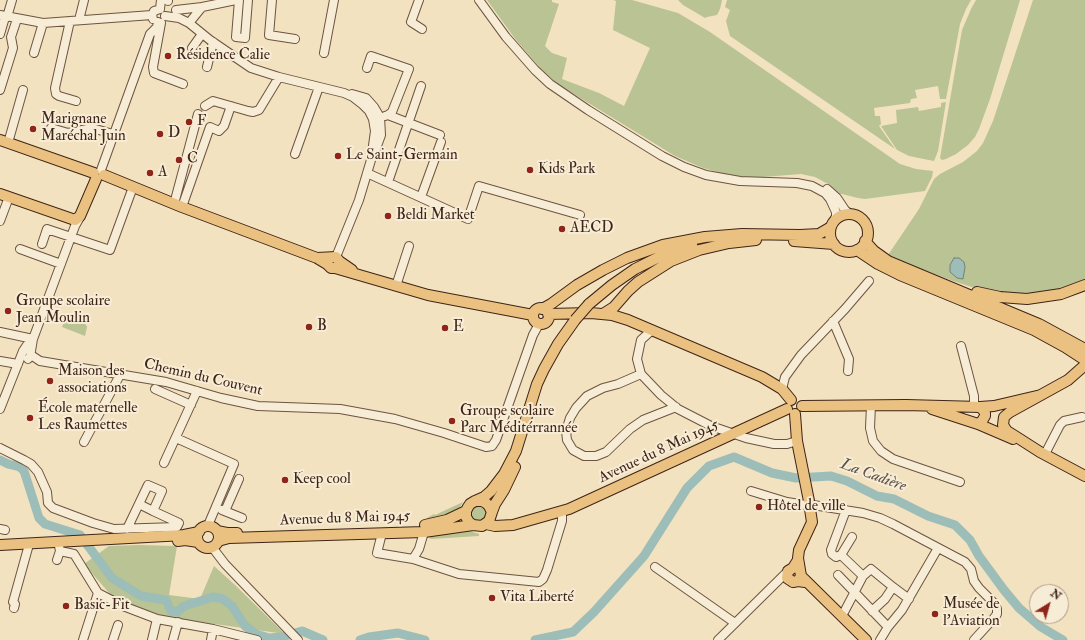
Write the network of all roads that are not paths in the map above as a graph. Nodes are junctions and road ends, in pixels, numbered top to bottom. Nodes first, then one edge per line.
1 (12, 0) edge
2 (84, 0) edge
3 (166, 0) edge
4 (236, 0) edge
5 (239, 0) edge
6 (248, 0) edge
7 (272, 0) edge
8 (334, 0) edge
9 (419, 0) edge
10 (479, 0) edge
11 (226, 2) edge
12 (202, 7) junction
13 (160, 9) junction
14 (176, 10) dead end
15 (152, 15) junction
16 (4, 16) edge
17 (17, 19) junction
18 (80, 20) junction
19 (162, 20) junction
20 (70, 21) junction
21 (43, 23) junction
22 (189, 24) junction
23 (422, 29) dead end
24 (0, 34) edge
25 (202, 34) junction
26 (295, 39) dead end
27 (213, 42) junction
28 (192, 48) dead end
29 (34, 53) dead end
30 (324, 53) dead end
31 (207, 67) dead end
32 (367, 68) dead end
33 (278, 77) junction
34 (183, 84) dead end
35 (421, 86) dead end
36 (319, 87) junction
37 (0, 90) edge
38 (23, 90) dead end
39 (344, 93) junction
40 (76, 100) dead end
41 (205, 106) dead end
42 (231, 106) junction
43 (198, 114) dead end
44 (384, 116) junction
45 (408, 123) junction
46 (51, 128) dead end
47 (113, 134) junction
48 (4, 141) edge
49 (295, 154) dead end
50 (371, 160) junction
51 (367, 173) junction
52 (99, 174) junction
53 (388, 182) junction
54 (779, 182) junction
55 (133, 187) junction
56 (5, 195) edge
57 (421, 197) junction
58 (178, 206) junction
59 (850, 214) junction
60 (580, 215) dead end
61 (0, 221) edge
62 (77, 221) junction
63 (832, 224) junction
64 (742, 234) junction
65 (71, 237) junction
66 (756, 240) junction
67 (866, 242) junction
68 (42, 244) dead end
69 (834, 244) junction
70 (409, 246) dead end
71 (688, 246) junction
72 (20, 249) dead end
73 (856, 250) junction
74 (333, 262) junction
75 (61, 264) junction
76 (926, 277) junction
77 (869, 281) dead end
78 (1085, 285) edge
79 (396, 286) junction
80 (616, 305) junction
81 (590, 308) junction
82 (545, 311) junction
83 (603, 314) junction
84 (533, 315) junction
85 (625, 317) junction
86 (833, 321) junction
87 (539, 324) junction
88 (638, 324) junction
89 (652, 330) junction
90 (0, 332) edge
91 (1048, 337) junction
92 (33, 339) junction
93 (641, 340) junction
94 (961, 346) dead end
95 (1085, 349) edge
96 (26, 356) junction
97 (1085, 360) edge
98 (0, 361) edge
99 (1085, 364) edge
100 (848, 371) dead end
101 (641, 374) junction
102 (120, 375) junction
103 (155, 389) dead end
104 (782, 389) junction
105 (197, 391) junction
106 (1041, 395) junction
107 (906, 404) junction
108 (191, 405) junction
109 (871, 405) junction
110 (676, 407) junction
111 (794, 407) junction
112 (977, 407) junction
113 (0, 409) edge
114 (529, 410) junction
115 (1082, 417) dead end
116 (978, 424) junction
117 (732, 434) junction
118 (176, 438) junction
119 (797, 441) junction
120 (84, 442) dead end
121 (0, 448) edge
122 (1043, 453) junction
123 (164, 463) dead end
124 (1085, 476) edge
125 (239, 479) dead end
126 (960, 482) dead end
127 (751, 490) dead end
128 (475, 501) junction
129 (139, 504) junction
130 (810, 505) junction
131 (216, 507) junction
132 (846, 510) junction
133 (153, 511) junction
134 (226, 511) junction
135 (466, 511) junction
136 (492, 512) junction
137 (562, 512) junction
138 (542, 517) junction
139 (242, 518) dead end
140 (486, 524) junction
141 (473, 526) junction
142 (127, 529) junction
143 (424, 532) junction
144 (382, 533) junction
145 (214, 536) junction
146 (852, 536) dead end
147 (199, 537) junction
148 (73, 543) junction
149 (0, 545) edge
150 (28, 548) junction
151 (938, 548) junction
152 (0, 549) edge
153 (60, 549) junction
154 (841, 555) junction
155 (413, 559) junction
156 (57, 560) dead end
157 (655, 567) dead end
158 (793, 573) junction
159 (838, 575) dead end
160 (863, 576) junction
161 (893, 588) junction
162 (854, 592) junction
163 (98, 593) junction
164 (909, 599) junction
165 (14, 608) dead end
166 (872, 611) junction
167 (842, 616) junction
168 (157, 619) junction
169 (178, 622) junction
170 (735, 623) junction
171 (118, 625) dead end
172 (888, 627) junction
173 (213, 629) junction
174 (297, 639) edge
175 (83, 640) edge
176 (112, 640) edge
177 (152, 640) edge
178 (173, 640) edge
179 (211, 640) edge
180 (257, 640) edge
181 (718, 640) edge
182 (866, 640) edge
183 (880, 640) edge
184 (974, 640) edge

1 - 16 street
2 - 18 street
3 - 13 street
4 - 11 street
5 - 6 street
7 - 26 street
8 - 30 street
9 - 23 street
10 - 54 street
11 - 12 street
12 - 14 street
12 - 22 street
13 - 15 street
13 - 19 street
15 - 18 street
15 - 19 street
16 - 17 street
16 - 24 street
17 - 21 street
17 - 37 street
18 - 20 street
19 - 22 street
19 - 34 street
19 - 47 street
20 - 21 street
20 - 40 street
21 - 29 street
22 - 25 street
25 - 27 street
25 - 28 street
27 - 31 street
27 - 33 street
32 - 44 street
33 - 36 street
33 - 42 street
35 - 45 street
36 - 39 street
36 - 49 street
38 - 48 street
39 - 44 street
39 - 50 street
41 - 42 street
42 - 58 street
43 - 58 street
44 - 45 street
44 - 50 street
45 - 53 street
45 - 57 street
46 - 47 street
47 - 52 street
48 - 52 main road
50 - 51 street
51 - 53 street
51 - 74 street
52 - 55 main road
52 - 62 main road
53 - 57 street
54 - 59 street
54 - 63 street
55 - 58 main road
55 - 65 street
56 - 61 street
56 - 62 main road
57 - 60 street
58 - 74 main road
59 - 63 main road
59 - 67 main road
62 - 65 street
63 - 64 main road
63 - 69 main road
64 - 71 main road
64 - 82 main road
65 - 68 street
65 - 75 street
66 - 69 main road
66 - 71 main road
66 - 80 main road
67 - 73 main road
67 - 76 main road
69 - 73 main road
70 - 79 street
71 - 81 main road
72 - 75 street
73 - 91 main road
74 - 79 main road
75 - 92 street
76 - 78 main road
76 - 95 main road
77 - 86 street
79 - 84 main road
80 - 81 main road
80 - 83 main road
80 - 85 main road
81 - 82 main road
81 - 83 main road
81 - 114 main road, bridge
82 - 84 main road
82 - 87 main road
83 - 85 main road
84 - 87 main road
85 - 88 main road
86 - 100 street
86 - 104 street
87 - 105 street, Chemin du Couvent
88 - 89 main road
88 - 93 street
89 - 93 street
89 - 104 main road
90 - 92 street
91 - 97 main road
91 - 99 main road
92 - 96 street
93 - 101 street
94 - 112 street
96 - 98 street, Chemin du Couvent
96 - 102 street, Chemin du Couvent
96 - 113 street
99 - 106 main road
101 - 110 street
101 - 110 street
102 - 105 street, Chemin du Couvent
102 - 120 street
103 - 108 street
104 - 111 main road
105 - 108 street
106 - 112 main road
106 - 122 main road
107 - 109 main road
107 - 112 main road
107 - 116 main road
108 - 118 street
109 - 111 main road
109 - 126 street
110 - 117 street
111 - 117 main road, Avenue du 8 Mai 1945
111 - 119 main road
112 - 116 main road
114 - 128 main road
114 - 136 main road
115 - 122 street
116 - 122 main road
117 - 119 street
117 - 137 main road, Avenue du 8 Mai 1945
118 - 123 street
118 - 131 street
119 - 130 main road
121 - 142 street
122 - 124 main road
125 - 134 street
127 - 130 street
128 - 135 main road
128 - 136 main road
129 - 133 street
129 - 133 street
129 - 142 street
130 - 132 street
130 - 158 main road
131 - 134 street
131 - 145 street
132 - 151 street
132 - 154 street
133 - 142 street
134 - 139 street
135 - 141 main road
135 - 145 main road, Avenue du 8 Mai 1945
136 - 138 main road
136 - 140 main road
137 - 138 main road, Avenue du 8 Mai 1945
137 - 155 street
138 - 140 main road
140 - 141 main road
141 - 143 main road, Avenue du 8 Mai 1945
143 - 144 main road, Avenue du 8 Mai 1945
143 - 155 street
144 - 145 main road, Avenue du 8 Mai 1945
144 - 155 street
145 - 147 main road
145 - 147 main road
145 - 174 street
146 - 154 street
147 - 148 main road
148 - 149 main road
148 - 153 main road
150 - 152 main road
150 - 153 main road
150 - 165 street
151 - 164 street
151 - 184 street
153 - 156 street
153 - 163 street
154 - 160 street
157 - 170 street
158 - 167 main road
158 - 170 street
159 - 162 street
160 - 161 street
160 - 162 street
161 - 164 street
161 - 166 street
162 - 166 street
162 - 167 street
163 - 168 street
163 - 175 street
164 - 172 street
166 - 172 street
167 - 182 main road
168 - 169 street
168 - 177 street
169 - 173 street
169 - 178 street
170 - 181 street
171 - 176 street
172 - 183 street
173 - 179 street
173 - 180 street

